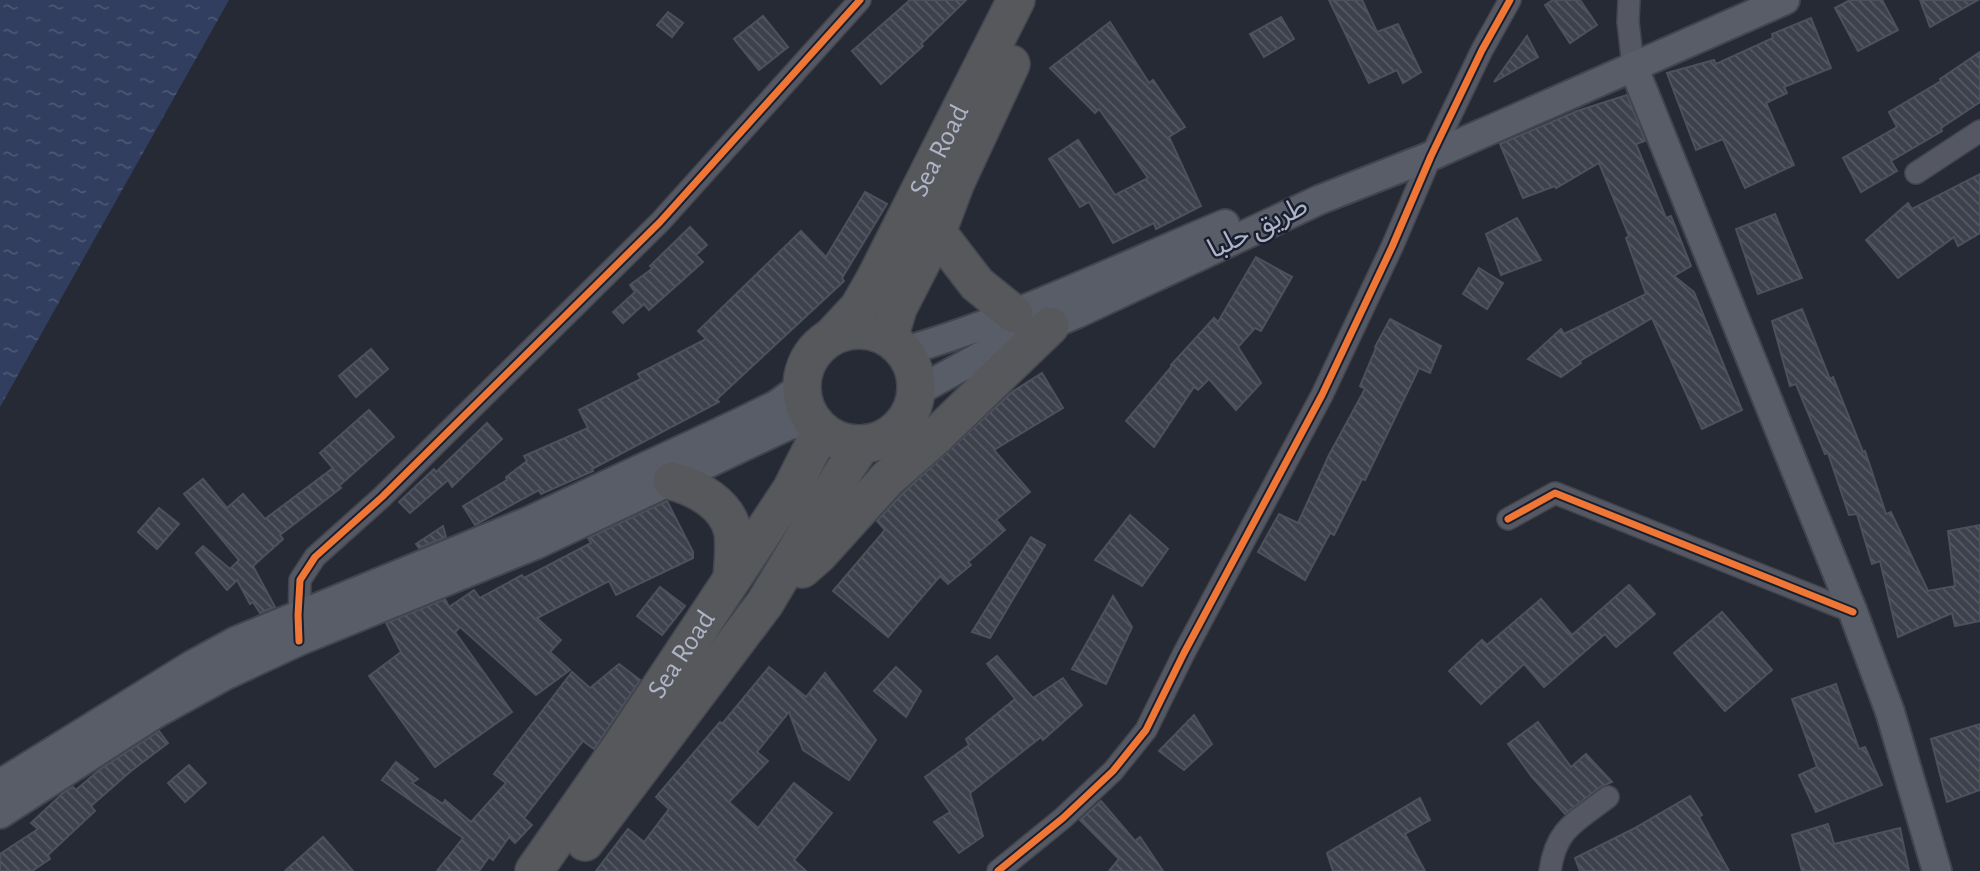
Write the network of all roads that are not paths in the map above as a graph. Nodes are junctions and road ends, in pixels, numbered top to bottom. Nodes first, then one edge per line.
1 (860, 0) edge
2 (1016, 0) edge
3 (1040, 0) edge
4 (1510, 0) edge
5 (1629, 0) edge
6 (1785, 0) edge
7 (1633, 66) junction
8 (1980, 131) edge
9 (1431, 156) junction
10 (1916, 173) dead end
11 (1319, 200) junction
12 (937, 232) junction
13 (1014, 314) junction
14 (1050, 326) junction
15 (834, 335) junction
16 (897, 345) junction
17 (916, 392) junction
18 (811, 412) junction
19 (862, 444) junction
20 (672, 481) junction
21 (1508, 519) dead end
22 (532, 533) junction
23 (732, 578) junction
24 (765, 603) junction
25 (1853, 611) junction
26 (299, 628) junction
27 (199, 676) junction
28 (633, 753) junction
29 (0, 784) edge
30 (1608, 797) dead end
31 (0, 814) edge
32 (534, 871) edge
33 (563, 871) edge
34 (998, 871) edge
35 (1550, 871) edge
36 (1937, 871) edge

1 - 26 street
2 - 15 highway, Sea Road
3 - 12 highway, Sea Road
4 - 9 street
5 - 7 street
6 - 7 main road
7 - 9 main road
7 - 25 main road
8 - 10 street
9 - 11 main road
9 - 34 street
11 - 13 main road, طريق حلبا
11 - 14 main road, طريق حلبا
12 - 13 highway
12 - 16 highway, Sea Road
13 - 16 main road, طريق حلبا
14 - 17 main road, طريق حلبا
14 - 24 highway
15 - 16 highway
15 - 18 highway
16 - 17 highway
17 - 19 highway
18 - 19 highway
18 - 20 main road
18 - 22 main road
18 - 23 highway, Sea Road
19 - 24 highway, Sea Road
20 - 22 main road
20 - 23 highway
21 - 25 street
22 - 26 main road
23 - 28 highway, Sea Road
24 - 28 highway, Sea Road
25 - 36 main road
26 - 27 main road
27 - 29 main road
27 - 31 main road
28 - 32 highway, Sea Road
28 - 33 highway, Sea Road
30 - 35 street

